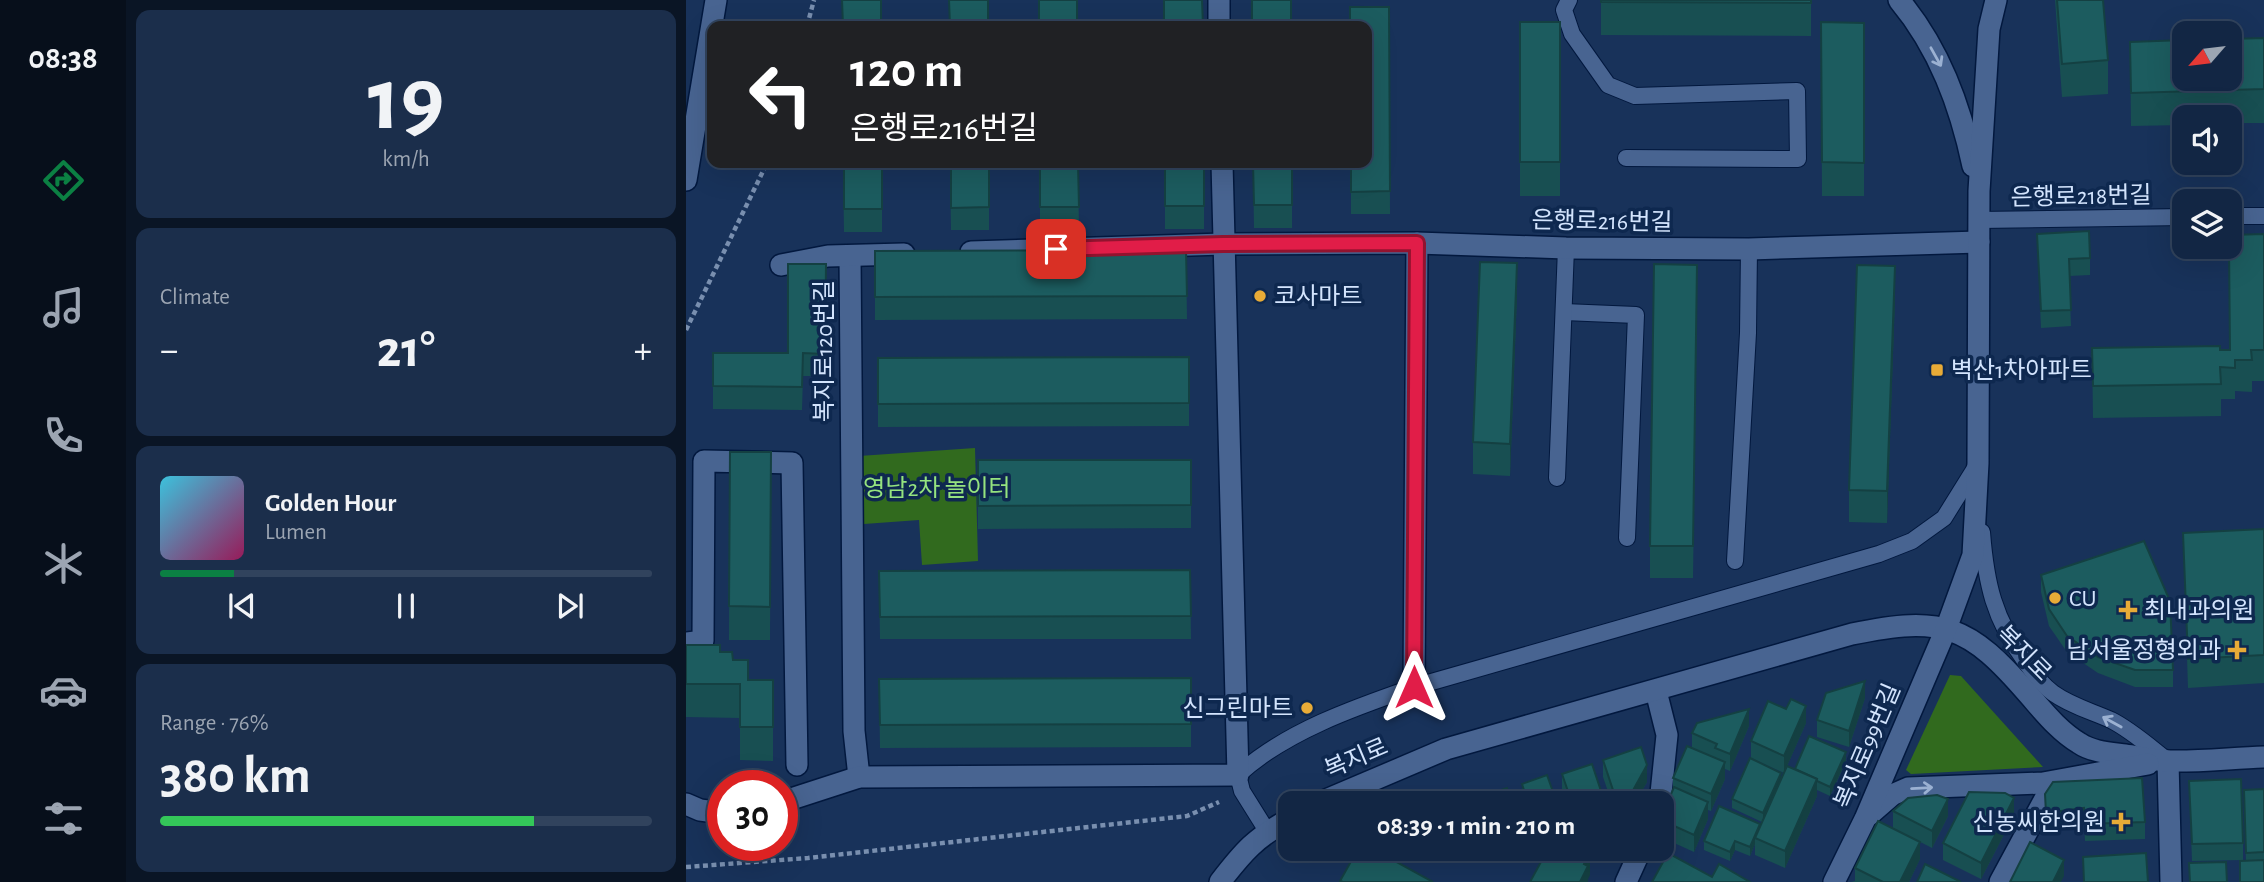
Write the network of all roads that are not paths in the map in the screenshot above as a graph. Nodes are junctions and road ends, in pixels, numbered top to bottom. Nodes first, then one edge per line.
1 (716, 0) edge
2 (1219, 0) edge
3 (1569, 0) edge
4 (1899, 0) edge
5 (1996, 0) edge
6 (712, 21) edge
7 (1219, 21) edge
8 (707, 54) edge
9 (1626, 158) dead end
10 (1222, 168) edge
11 (686, 180) edge
12 (1979, 191) junction
13 (2242, 216) edge
14 (2264, 216) edge
15 (2172, 217) edge
16 (1979, 220) junction
17 (1979, 242) junction
18 (1417, 243) junction
19 (1223, 244) junction
20 (1566, 248) junction
21 (1749, 249) junction
22 (954, 252) edge
23 (929, 253) edge
24 (850, 256) junction
25 (781, 264) dead end
26 (1564, 312) junction
27 (1978, 463) junction
28 (1557, 478) dead end
29 (1627, 538) dead end
30 (1735, 561) dead end
31 (1946, 629) junction
32 (686, 643) edge
33 (1414, 687) junction
34 (1656, 691) junction
35 (2264, 757) edge
36 (2168, 761) junction
37 (797, 765) dead end
38 (1238, 775) junction
39 (859, 777) junction
40 (2054, 782) junction
41 (1347, 791) edge
42 (1661, 791) edge
43 (798, 797) edge
44 (686, 804) edge
45 (707, 812) edge
46 (1865, 819) junction
47 (1278, 825) edge
48 (1267, 831) junction
49 (1636, 861) edge
50 (1220, 882) edge
51 (1626, 882) edge
52 (1834, 882) edge
53 (2000, 882) edge
54 (2171, 882) edge

1 - 6 street
2 - 7 street
3 - 9 lane
4 -> 12 street
5 - 12 street
8 - 11 street
10 - 19 street
12 - 16 street
13 - 14 lane
15 - 16 lane, 은행로218번길
16 - 17 street
17 - 21 street, 은행로216번길
17 - 27 street
18 - 19 street, 은행로216번길
18 - 20 street, 은행로216번길
18 - 33 street
19 - 22 street
19 - 38 street
20 - 21 street, 은행로216번길
20 - 26 lane
21 - 30 lane
23 - 24 street, 복지로120번길
24 - 25 street
24 - 39 street, 복지로120번길
26 - 28 lane
26 - 29 lane
27 - 31 street
27 - 33 lane
36 -> 27 lane
31 - 34 street, 복지로
31 - 36 street, 복지로
31 - 46 street, 복지로99번길
32 - 37 street
33 - 38 lane
34 - 41 street, 복지로
34 - 42 street
35 - 36 street, 복지로
36 - 40 street
36 - 54 street
38 - 39 street
38 - 48 lane
39 - 43 street
46 -> 40 street
40 - 53 street
44 - 45 street
46 - 52 street, 복지로99번길
47 - 48 street
48 - 50 street
49 - 51 street

